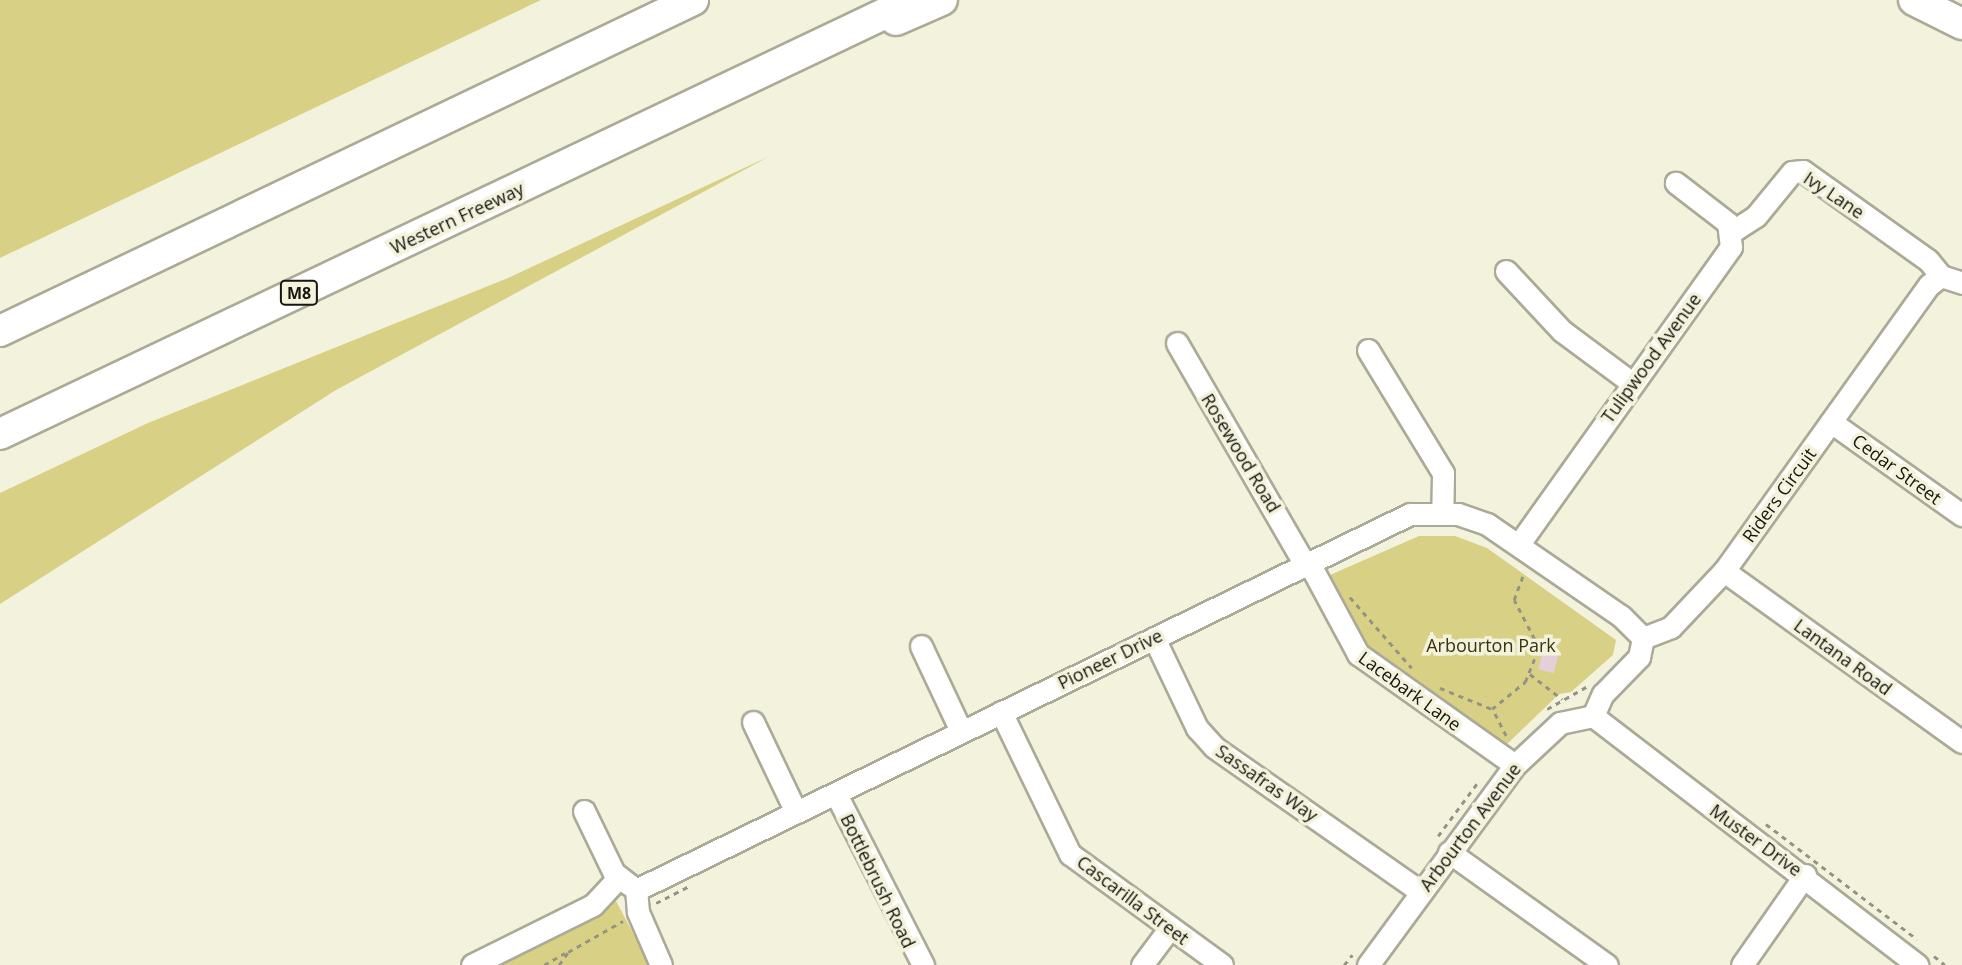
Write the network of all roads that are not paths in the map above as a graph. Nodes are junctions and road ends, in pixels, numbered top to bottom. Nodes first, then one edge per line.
1 (668, 0) edge
2 (693, 0) edge
3 (914, 0) edge
4 (942, 0) edge
5 (1914, 0) edge
6 (1959, 22) edge
7 (527, 80) junction
8 (598, 151) junction
9 (1676, 184) dead end
10 (1733, 231) junction
11 (1506, 271) dead end
12 (1941, 276) junction
13 (1962, 283) edge
14 (0, 331) edge
15 (1177, 343) dead end
16 (1368, 351) dead end
17 (1632, 383) junction
18 (1831, 422) junction
19 (0, 435) edge
20 (1442, 512) junction
21 (1962, 515) edge
22 (1524, 558) junction
23 (1306, 562) junction
24 (1724, 571) junction
25 (1154, 638) junction
26 (1643, 638) junction
27 (921, 646) dead end
28 (1001, 712) junction
29 (1593, 716) junction
30 (753, 723) dead end
31 (961, 731) junction
32 (1962, 742) edge
33 (1513, 755) junction
34 (836, 794) junction
35 (584, 811) dead end
36 (796, 813) junction
37 (1449, 852) junction
38 (1805, 875) junction
39 (627, 883) junction
40 (1421, 892) junction
41 (1169, 929) junction
42 (1923, 958) edge
43 (472, 965) edge
44 (661, 965) edge
45 (923, 965) edge
46 (1142, 965) edge
47 (1222, 965) edge
48 (1368, 965) edge
49 (1607, 965) edge
50 (1742, 965) edge

1 - 7 highway
2 - 7 highway
3 - 8 highway, Western Freeway / M8
4 - 8 highway
5 - 6 highway
7 - 14 highway
8 - 19 highway, Western Freeway / M8
9 - 10 street
10 - 12 street, Ivy Lane
10 - 17 street, Tulipwood Avenue
11 - 17 street
12 - 13 street
12 - 18 street, Riders Circuit
15 - 23 street, Rosewood Road
16 - 20 street
17 - 22 street, Tulipwood Avenue
18 - 21 street, Cedar Street
18 - 24 street, Riders Circuit
20 - 22 street, Pioneer Drive
20 - 23 street, Pioneer Drive
22 - 26 street, Pioneer Drive
23 - 25 street, Pioneer Drive
23 - 33 street, Lacebark Lane
24 - 26 street, Riders Circuit
24 - 32 street, Lantana Road
25 - 28 street, Pioneer Drive
25 - 40 street, Sassafras Way
26 - 29 street
27 - 31 street
28 - 31 street, Pioneer Drive
28 - 41 street, Cascarilla Street
29 - 33 street, Arbourton Avenue
29 - 38 street, Muster Drive
30 - 36 street
31 - 34 street, Pioneer Drive
33 - 37 street, Arbourton Avenue
34 - 36 street, Pioneer Drive
34 - 45 street, Bottlebrush Road
35 - 39 street
36 - 39 street, Pioneer Drive
37 - 40 street, Arbourton Avenue
37 - 49 street
38 - 42 street, Muster Drive
38 - 50 street
39 - 43 street
39 - 44 street
40 - 48 street, Arbourton Avenue
41 - 46 street
41 - 47 street, Cascarilla Street

